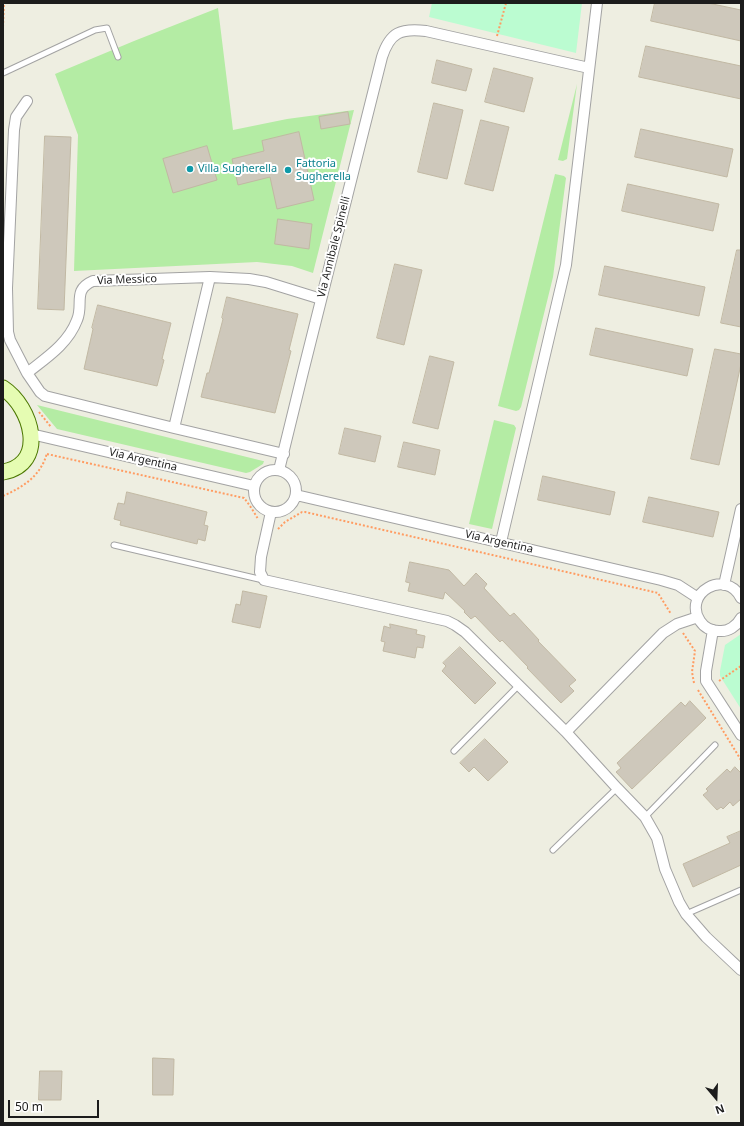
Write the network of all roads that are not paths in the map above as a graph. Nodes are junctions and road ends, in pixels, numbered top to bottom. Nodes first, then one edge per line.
1 (597, 3) edge
2 (118, 57) dead end
3 (589, 68) junction
4 (3, 73) edge
5 (27, 101) dead end
6 (210, 278) junction
7 (321, 299) junction
8 (27, 373) junction
9 (3, 388) edge
10 (174, 428) junction
11 (31, 434) junction
12 (284, 454) junction
13 (279, 470) junction
14 (4, 473) edge
15 (254, 486) junction
16 (296, 495) junction
17 (741, 509) edge
18 (271, 512) junction
19 (501, 542) junction
20 (114, 545) dead end
21 (264, 580) junction
22 (724, 585) junction
23 (698, 598) junction
24 (741, 598) edge
25 (698, 616) junction
26 (741, 618) edge
27 (713, 630) junction
28 (519, 685) junction
29 (566, 732) junction
30 (741, 735) edge
31 (715, 745) dead end
32 (454, 751) dead end
33 (617, 788) junction
34 (646, 817) junction
35 (554, 850) dead end
36 (741, 890) edge
37 (686, 914) junction
38 (741, 970) edge

1 - 3 street
2 - 4 lane
3 - 7 street, Via Annibale Spinelli
3 - 19 street
5 - 8 street
6 - 7 street, Via Messico
6 - 8 street, Via Messico
6 - 10 street
7 - 12 street, Via Annibale Spinelli
8 - 10 street
9 - 11 main road
10 - 12 street
11 - 14 main road
11 - 15 street, Via Argentina
12 - 13 street, Via Annibale Spinelli
13 - 15 street
13 - 16 street
15 - 18 street
16 - 18 street
16 - 19 street, Via Argentina
17 - 22 street
18 - 21 street
19 - 23 street, Via Argentina
20 - 21 lane
21 - 28 street
22 - 23 street
22 - 24 street
23 - 25 street
25 - 27 street
25 - 29 street
26 - 27 street
27 - 30 street
28 - 29 street
28 - 32 lane
29 - 33 street
31 - 34 lane
33 - 34 street
33 - 35 lane
34 - 37 street
36 - 37 lane
37 - 38 street

